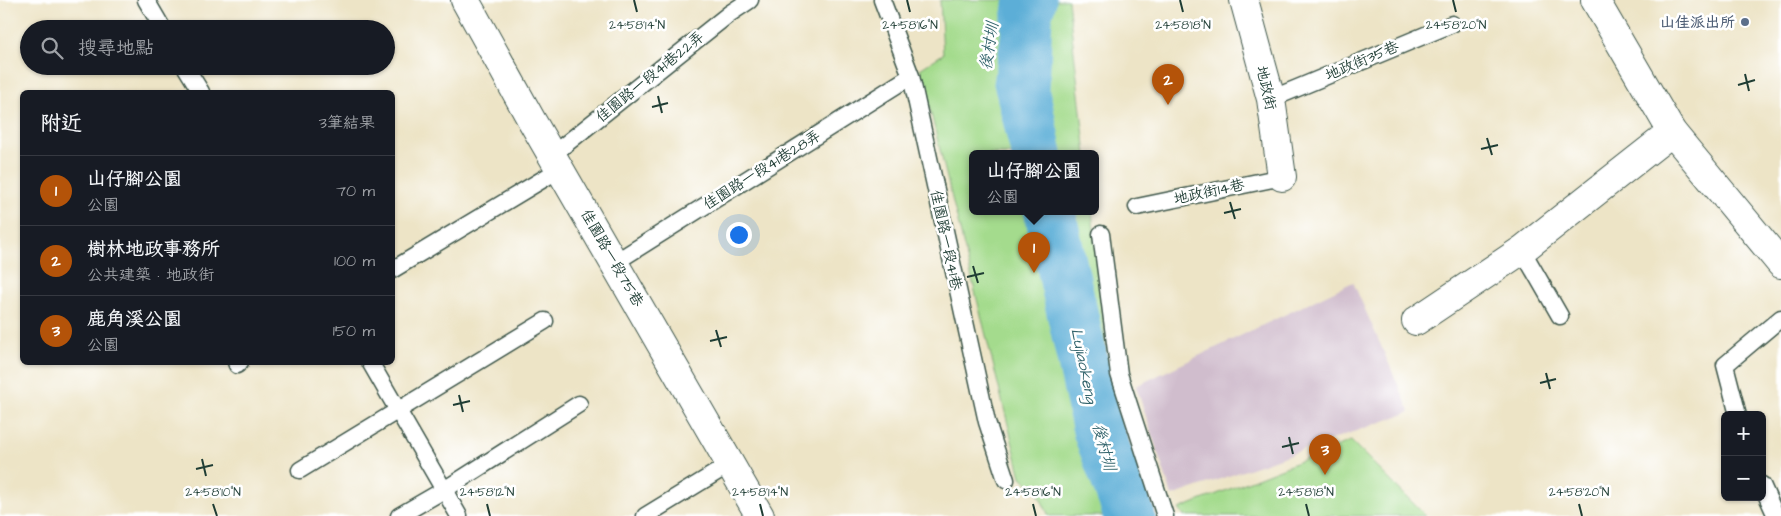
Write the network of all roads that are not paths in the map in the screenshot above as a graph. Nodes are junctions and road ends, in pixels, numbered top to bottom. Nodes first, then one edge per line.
1 (146, 0) edge
2 (465, 0) edge
3 (750, 0) edge
4 (882, 0) edge
5 (1244, 0) edge
6 (1595, 0) edge
7 (158, 20) edge
8 (1452, 24) dead end
9 (191, 75) edge
10 (911, 76) junction
11 (200, 90) edge
12 (1271, 99) junction
13 (1672, 132) junction
14 (556, 162) junction
15 (1282, 177) joint
16 (1136, 207) dead end
17 (1102, 234) dead end
18 (1522, 250) junction
19 (614, 263) junction
20 (1781, 264) edge
21 (395, 268) edge
22 (1560, 316) dead end
23 (1781, 318) edge
24 (1416, 320) dead end
25 (545, 321) dead end
26 (372, 365) edge
27 (579, 404) dead end
28 (398, 410) junction
29 (1737, 411) edge
30 (730, 464) junction
31 (300, 470) dead end
32 (1006, 480) dead end
33 (444, 490) junction
34 (1766, 494) edge
35 (399, 516) edge
36 (459, 516) edge
37 (645, 516) edge
38 (760, 516) edge
39 (1165, 516) edge
40 (1776, 516) edge

1 - 7 lane
2 - 14 street, 佳園路一段75巷
3 - 14 lane, 佳園路一段41巷22弄
4 - 10 lane, 佳園路一段41巷
5 - 12 street, 地政街
6 - 13 street
8 - 12 lane, 地政街35巷
9 - 11 lane
10 - 19 lane, 佳園路一段41巷28弄
10 - 32 lane, 佳園路一段41巷
12 - 15 street, 地政街
13 - 18 street
13 - 20 street
14 - 19 street, 佳園路一段75巷
14 - 21 lane, 佳園路一段41巷22弄
15 - 16 lane, 地政街14巷
17 - 39 lane
18 - 22 lane
18 - 24 street
19 - 30 street, 佳園路一段75巷
23 - 29 lane
25 - 28 lane
26 - 28 lane
27 - 33 lane
28 - 31 lane
28 - 33 lane
30 - 37 lane
30 - 38 street, 佳園路一段75巷
33 - 35 lane
33 - 36 lane
34 - 40 lane

